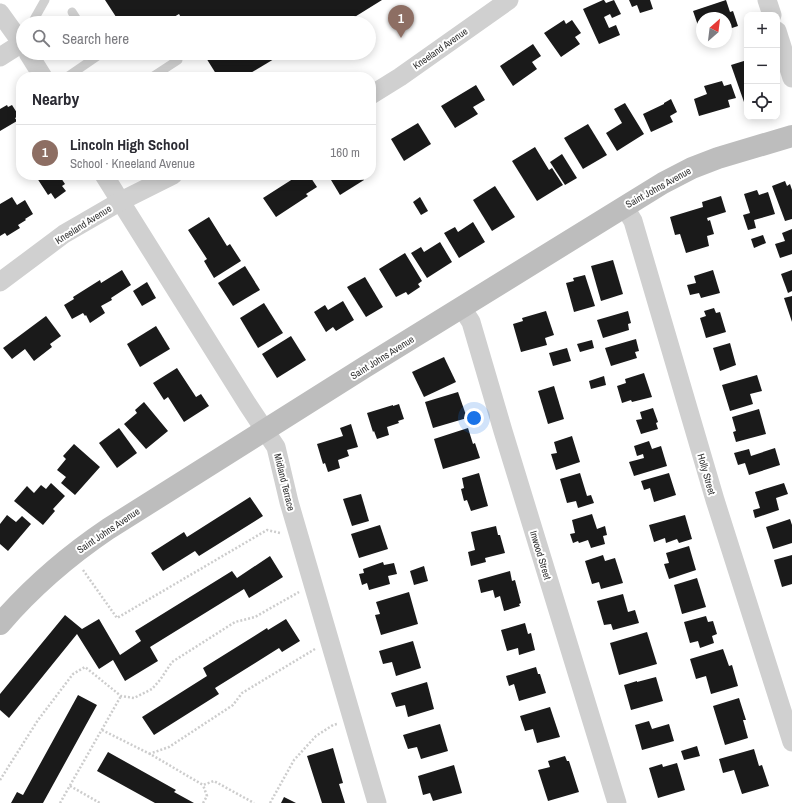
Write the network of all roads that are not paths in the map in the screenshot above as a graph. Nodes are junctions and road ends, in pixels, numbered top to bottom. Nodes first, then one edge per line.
1 (45, 0) edge
2 (509, 0) edge
3 (767, 0) edge
4 (72, 12) dead end
5 (771, 12) edge
6 (0, 13) edge
7 (36, 16) edge
8 (75, 16) edge
9 (16, 34) edge
10 (780, 40) edge
11 (16, 49) edge
12 (0, 57) edge
13 (33, 60) edge
14 (92, 60) edge
15 (178, 60) dead end
16 (40, 72) edge
17 (74, 72) edge
18 (160, 72) edge
19 (792, 78) edge
20 (376, 92) edge
21 (792, 136) edge
22 (107, 180) edge
23 (163, 180) edge
24 (120, 201) junction
25 (624, 206) junction
26 (0, 282) edge
27 (462, 308) junction
28 (265, 430) junction
29 (0, 624) edge
30 (792, 742) edge
31 (377, 803) edge
32 (617, 803) edge

1 - 7 lane
2 - 20 street, Kneeland Avenue
3 - 5 street
4 - 8 lane
6 - 9 street
10 - 19 street
11 - 12 street
13 - 16 street
14 - 17 lane
15 - 18 lane
21 - 25 street, Saint Johns Avenue
22 - 24 street, Midland Terrace
23 - 24 street, Kneeland Avenue
24 - 26 street, Kneeland Avenue
24 - 28 street, Midland Terrace
25 - 27 street, Saint Johns Avenue
25 - 30 street, Holly Street
27 - 28 street, Saint Johns Avenue
27 - 32 street, Inwood Street
28 - 29 street, Saint Johns Avenue
28 - 31 street, Midland Terrace

